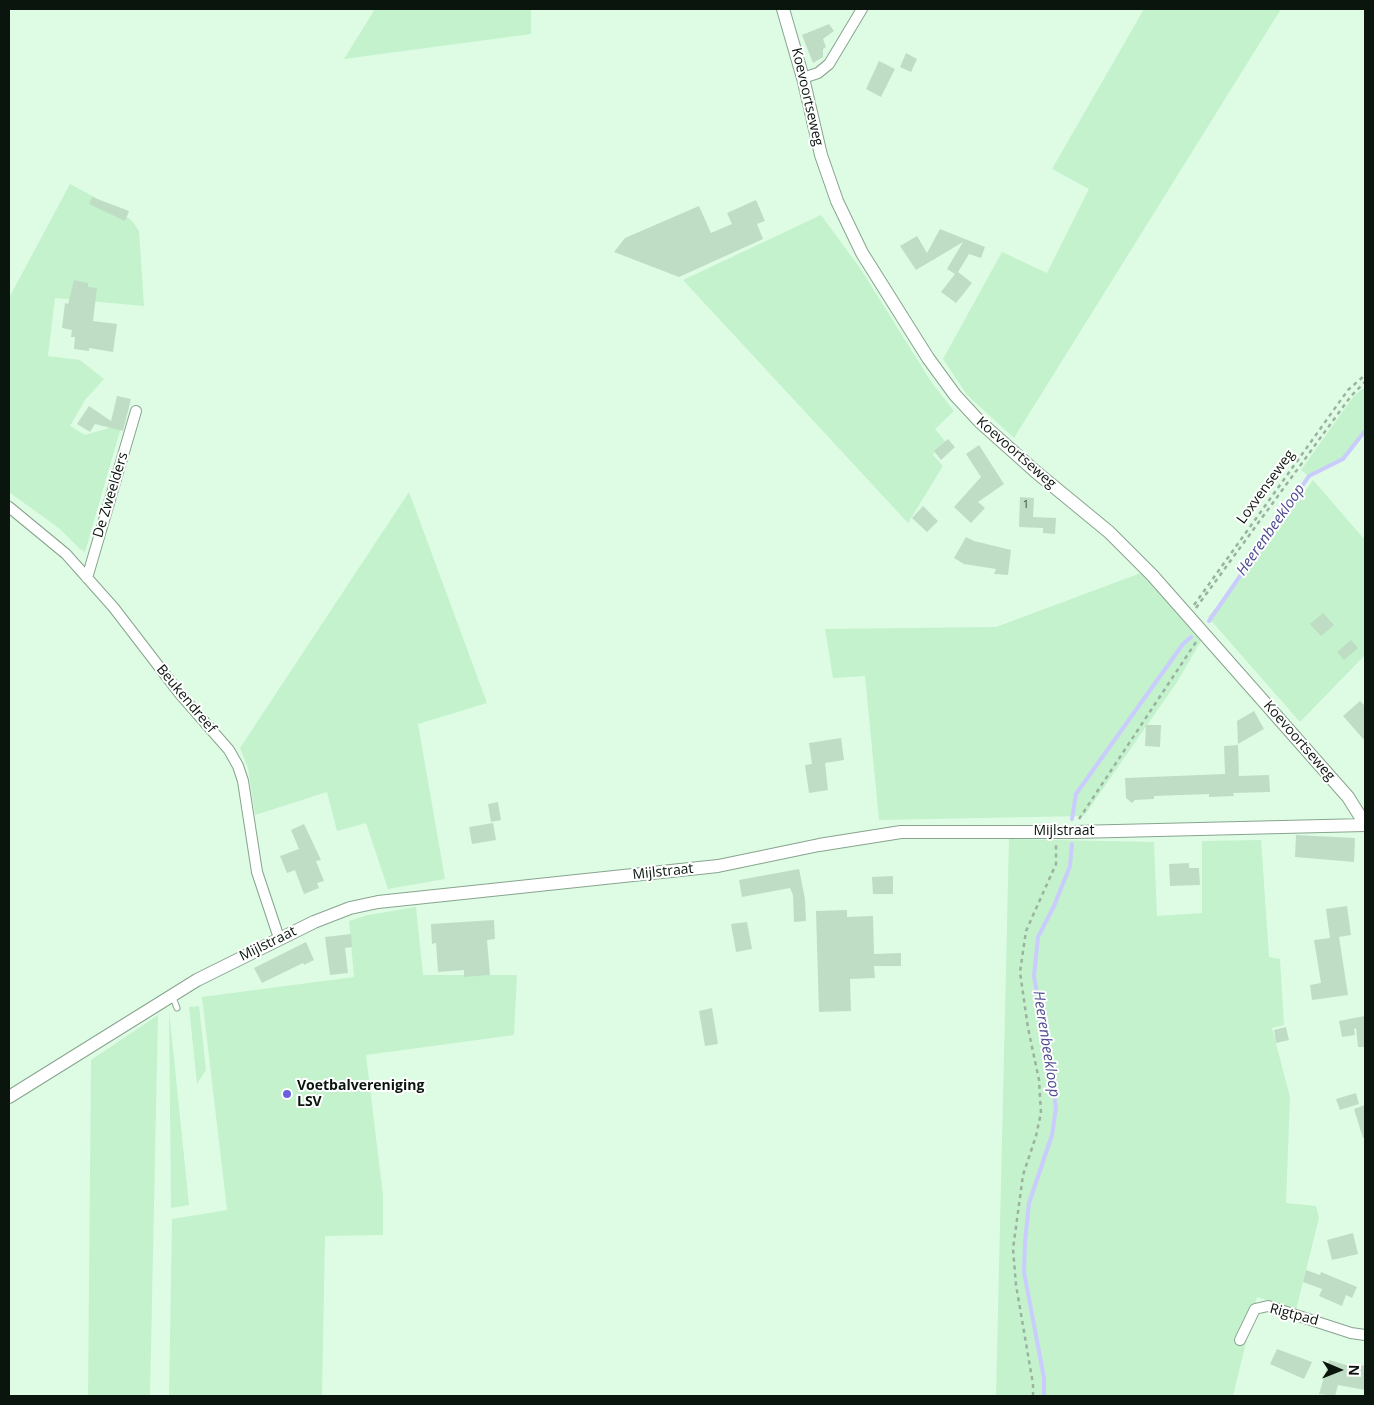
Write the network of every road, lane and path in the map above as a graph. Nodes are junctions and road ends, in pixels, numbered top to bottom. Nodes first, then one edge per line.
1 (783, 9) edge
2 (862, 9) edge
3 (803, 78) junction
4 (1365, 375) edge
5 (1365, 382) edge
6 (136, 411) dead end
7 (9, 507) edge
8 (87, 578) junction
9 (1188, 616) junction
10 (1204, 633) junction
11 (1365, 825) edge
12 (1057, 832) junction
13 (1075, 832) junction
14 (279, 938) junction
15 (172, 995) junction
16 (178, 1008) dead end
17 (9, 1097) edge
18 (1365, 1335) edge
19 (1240, 1340) dead end
20 (1033, 1396) edge

1 - 3 street, Koevoortseweg
2 - 3 street
3 - 9 street, Koevoortseweg
4 - 9 path, Loxvenseweg
5 - 9 path, Loxvenseweg
6 - 8 street, De Zweelders
7 - 8 street, Beukendreef
8 - 14 street, Beukendreef
9 - 10 street, Koevoortseweg
10 - 11 street, Koevoortseweg
10 - 13 path
11 - 13 street, Mijlstraat
12 - 13 street, Mijlstraat
12 - 14 street, Mijlstraat
12 - 20 path
14 - 15 street, Mijlstraat
15 - 16 lane
15 - 17 street, Mijlstraat
18 - 19 street, Rigtpad

